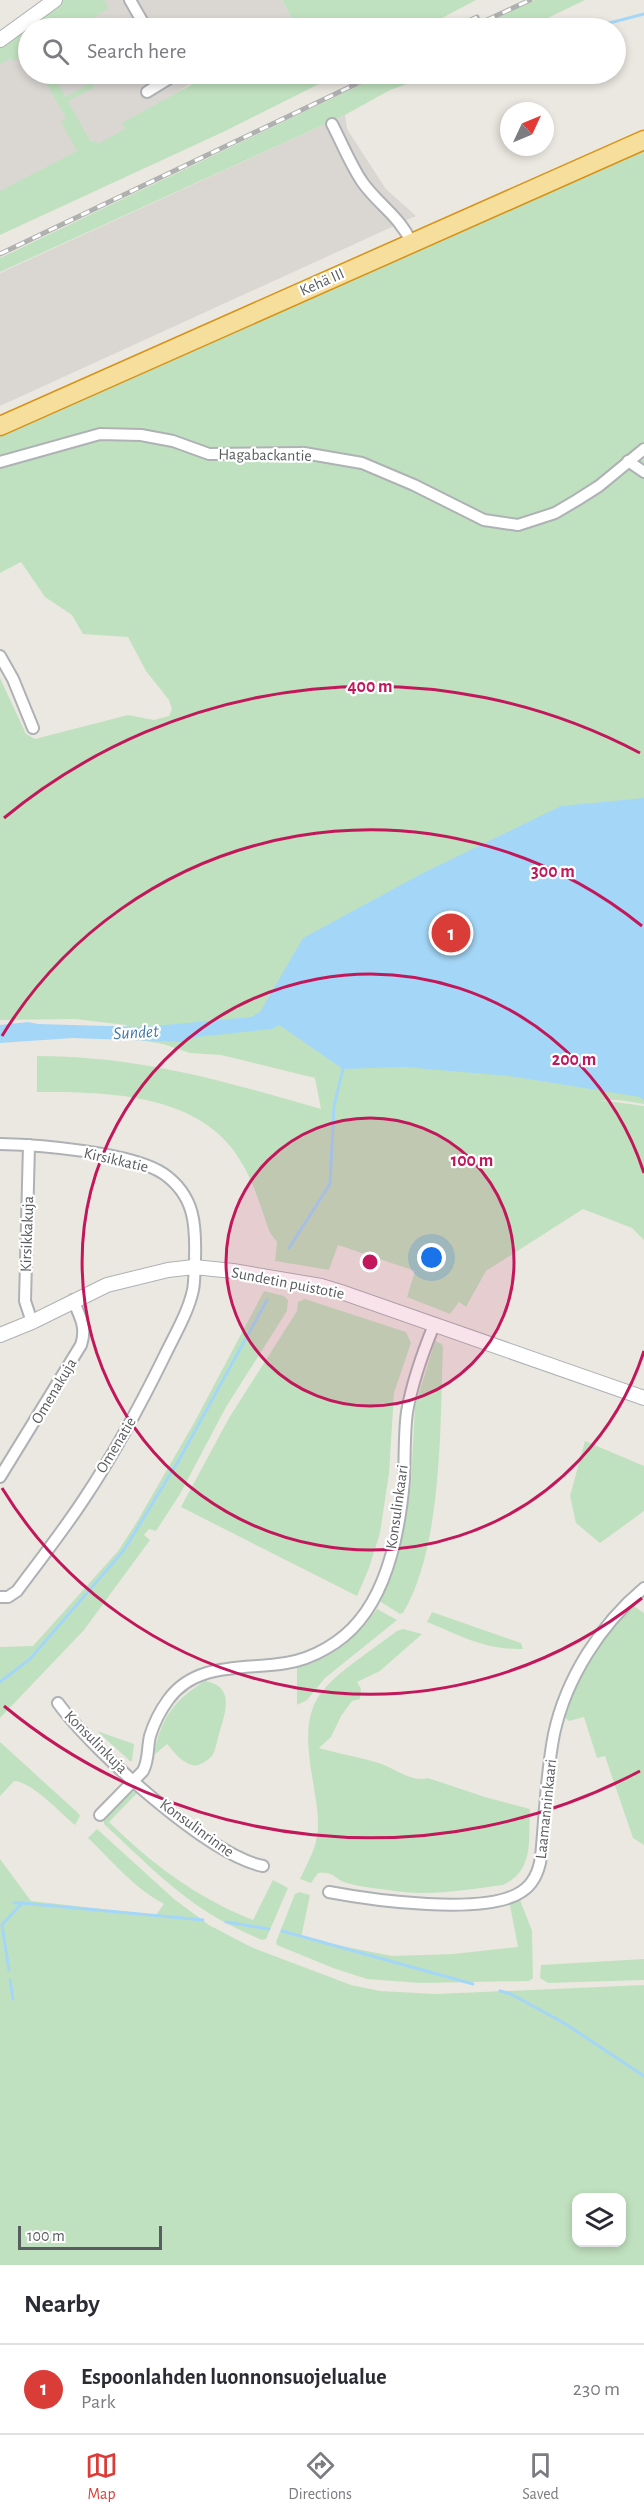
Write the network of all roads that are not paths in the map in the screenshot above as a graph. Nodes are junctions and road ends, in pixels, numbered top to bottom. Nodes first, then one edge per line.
1 (55, 0) edge
2 (130, 0) edge
3 (30, 18) edge
4 (140, 18) edge
5 (18, 27) edge
6 (0, 40) edge
7 (160, 84) edge
8 (147, 92) dead end
9 (332, 124) dead end
10 (644, 140) edge
11 (411, 242) junction
12 (0, 426) edge
13 (644, 449) edge
14 (628, 461) junction
15 (0, 462) edge
16 (644, 472) edge
17 (0, 656) edge
18 (33, 728) dead end
19 (0, 1144) edge
20 (30, 1145) junction
21 (194, 1267) junction
22 (73, 1300) junction
23 (33, 1322) junction
24 (434, 1325) junction
25 (0, 1335) edge
26 (644, 1398) edge
27 (0, 1477) edge
28 (644, 1588) edge
29 (0, 1597) edge
30 (58, 1703) dead end
31 (135, 1781) junction
32 (100, 1815) dead end
33 (263, 1866) dead end
34 (329, 1892) dead end

1 - 3 street
2 - 4 street
5 - 6 street
7 - 8 street
9 - 11 street
10 - 11 highway, Kehä III
11 - 12 highway, Kehä III
13 - 14 street, Hagabackantie
14 - 15 street, Hagabackantie
14 - 16 street
17 - 18 street
19 - 20 street, Kirsikkatie
20 - 21 street, Kirsikkatie
20 - 23 street, Kirsikkakuja
21 - 22 street, Sundetin puistotie
21 - 24 street, Sundetin puistotie
21 - 29 street, Omenatie
22 - 23 street, Sundetin puistotie
22 - 27 street, Omenakuja
23 - 25 street, Sundetin puistotie
24 - 26 street, Sundetin puistotie
24 - 31 street, Konsulinkaari
28 - 34 street, Laamanninkaari
30 - 31 street, Konsulinkuja
31 - 32 street, Konsulinkaari
31 - 33 street, Konsulinrinne

